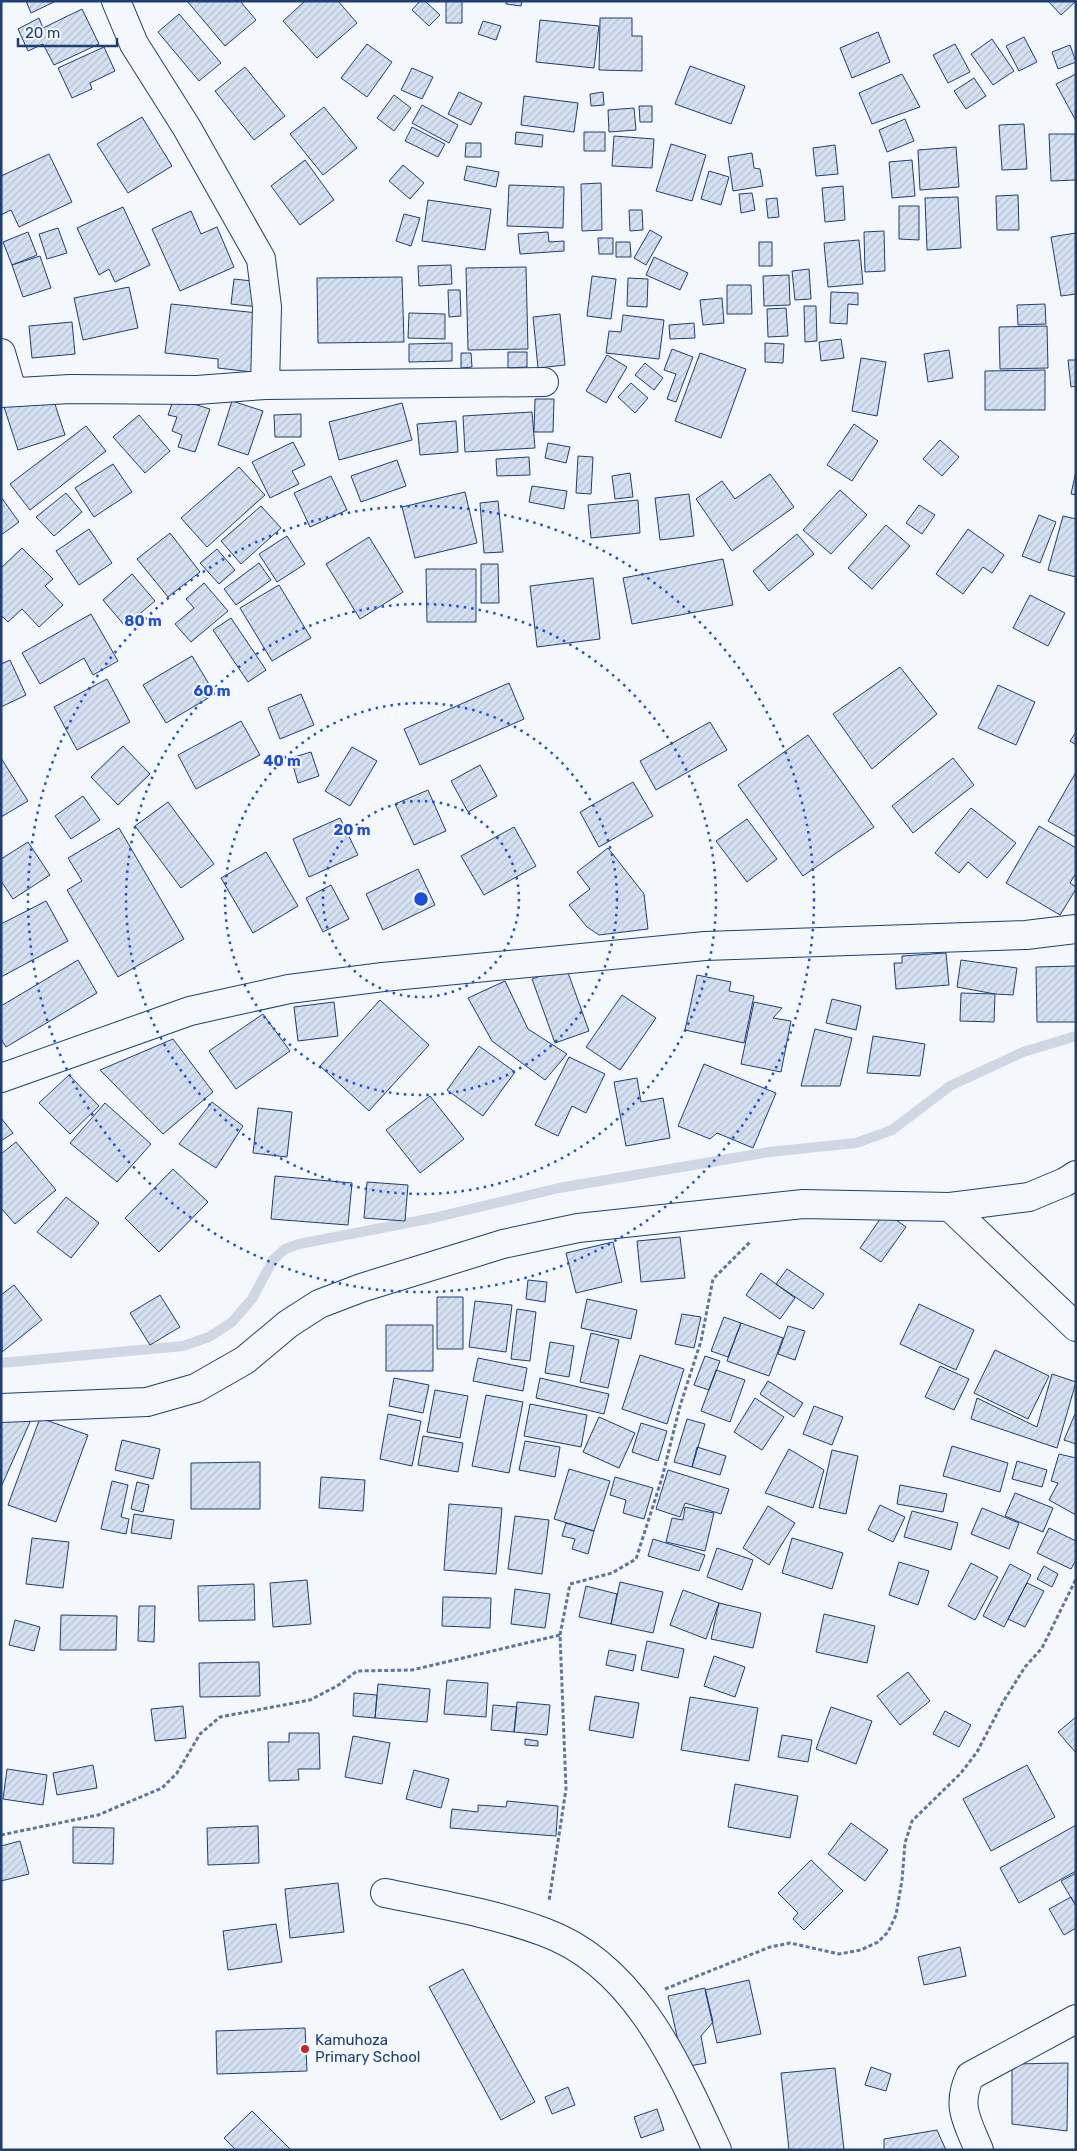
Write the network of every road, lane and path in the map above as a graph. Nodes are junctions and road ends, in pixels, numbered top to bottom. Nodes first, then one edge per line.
1 (116, 1) edge
2 (1, 354) edge
3 (544, 382) dead end
4 (265, 385) junction
5 (7, 392) edge
6 (1076, 929) edge
7 (1, 1078) edge
8 (1076, 1175) edge
9 (950, 1208) junction
10 (758, 1236) dead end
11 (1076, 1327) edge
12 (1, 1408) edge
13 (1076, 1578) edge
14 (560, 1635) junction
15 (1, 1834) edge
16 (385, 1893) dead end
17 (545, 1932) junction
18 (634, 2001) junction
19 (1076, 2019) edge
20 (717, 2150) edge
21 (980, 2150) edge

1 - 4 street
2 - 5 street
3 - 4 street
4 - 5 street
6 - 7 street
8 - 9 street
9 - 11 street
9 - 12 street
10 - 14 path
13 - 18 path
14 - 15 path
14 - 17 path
16 - 17 street
17 - 18 street
18 - 20 street
19 - 21 street

